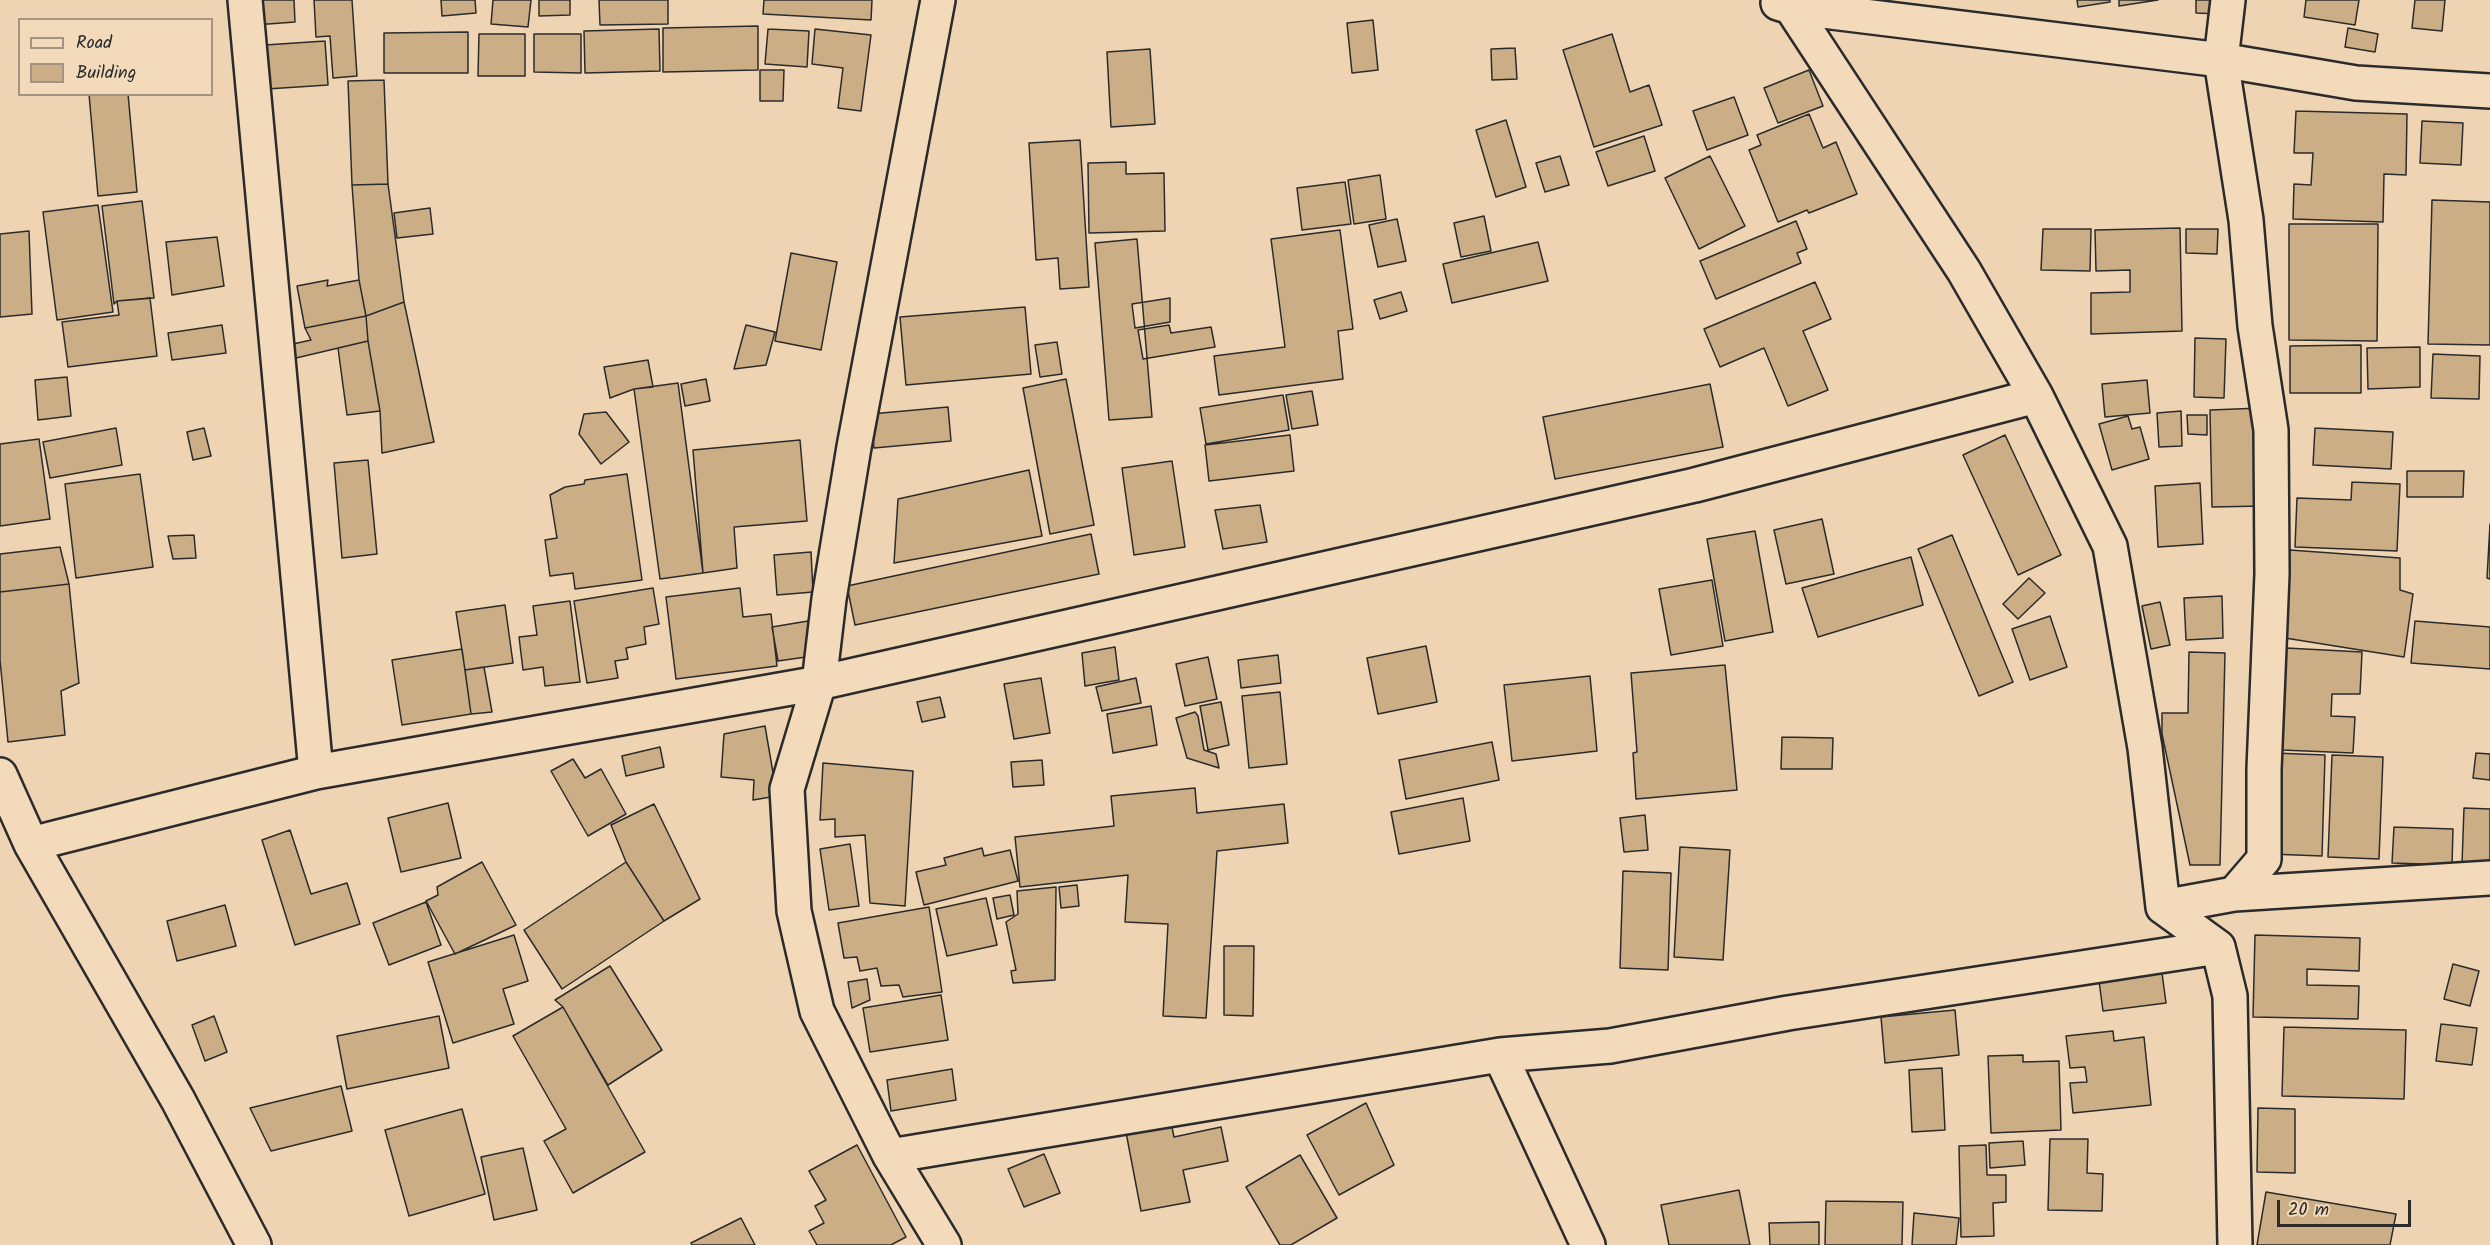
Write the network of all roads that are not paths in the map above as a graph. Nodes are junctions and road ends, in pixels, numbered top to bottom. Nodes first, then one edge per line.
1 (245, 0) edge
2 (938, 0) edge
3 (2228, 0) edge
4 (1783, 2) edge
5 (2221, 60) junction
6 (2490, 91) edge
7 (2036, 396) junction
8 (819, 683) junction
9 (316, 772) junction
10 (0, 776) edge
11 (31, 844) junction
12 (2490, 878) edge
13 (2234, 894) junction
14 (2163, 907) junction
15 (2218, 947) junction
16 (1500, 1055) junction
17 (890, 1156) junction
18 (254, 1245) edge
19 (944, 1245) edge
20 (1588, 1245) edge
21 (2235, 1245) edge

1 - 9 street
2 - 8 street
3 - 5 street
4 - 5 street
4 - 7 street
5 - 6 street
5 - 13 street
7 - 8 street
7 - 14 street
8 - 9 street
8 - 17 street
9 - 11 street
10 - 11 street
11 - 18 street
12 - 13 street
13 - 14 street
14 - 15 street
15 - 16 street
15 - 21 street
16 - 17 street
16 - 20 street
17 - 19 street

